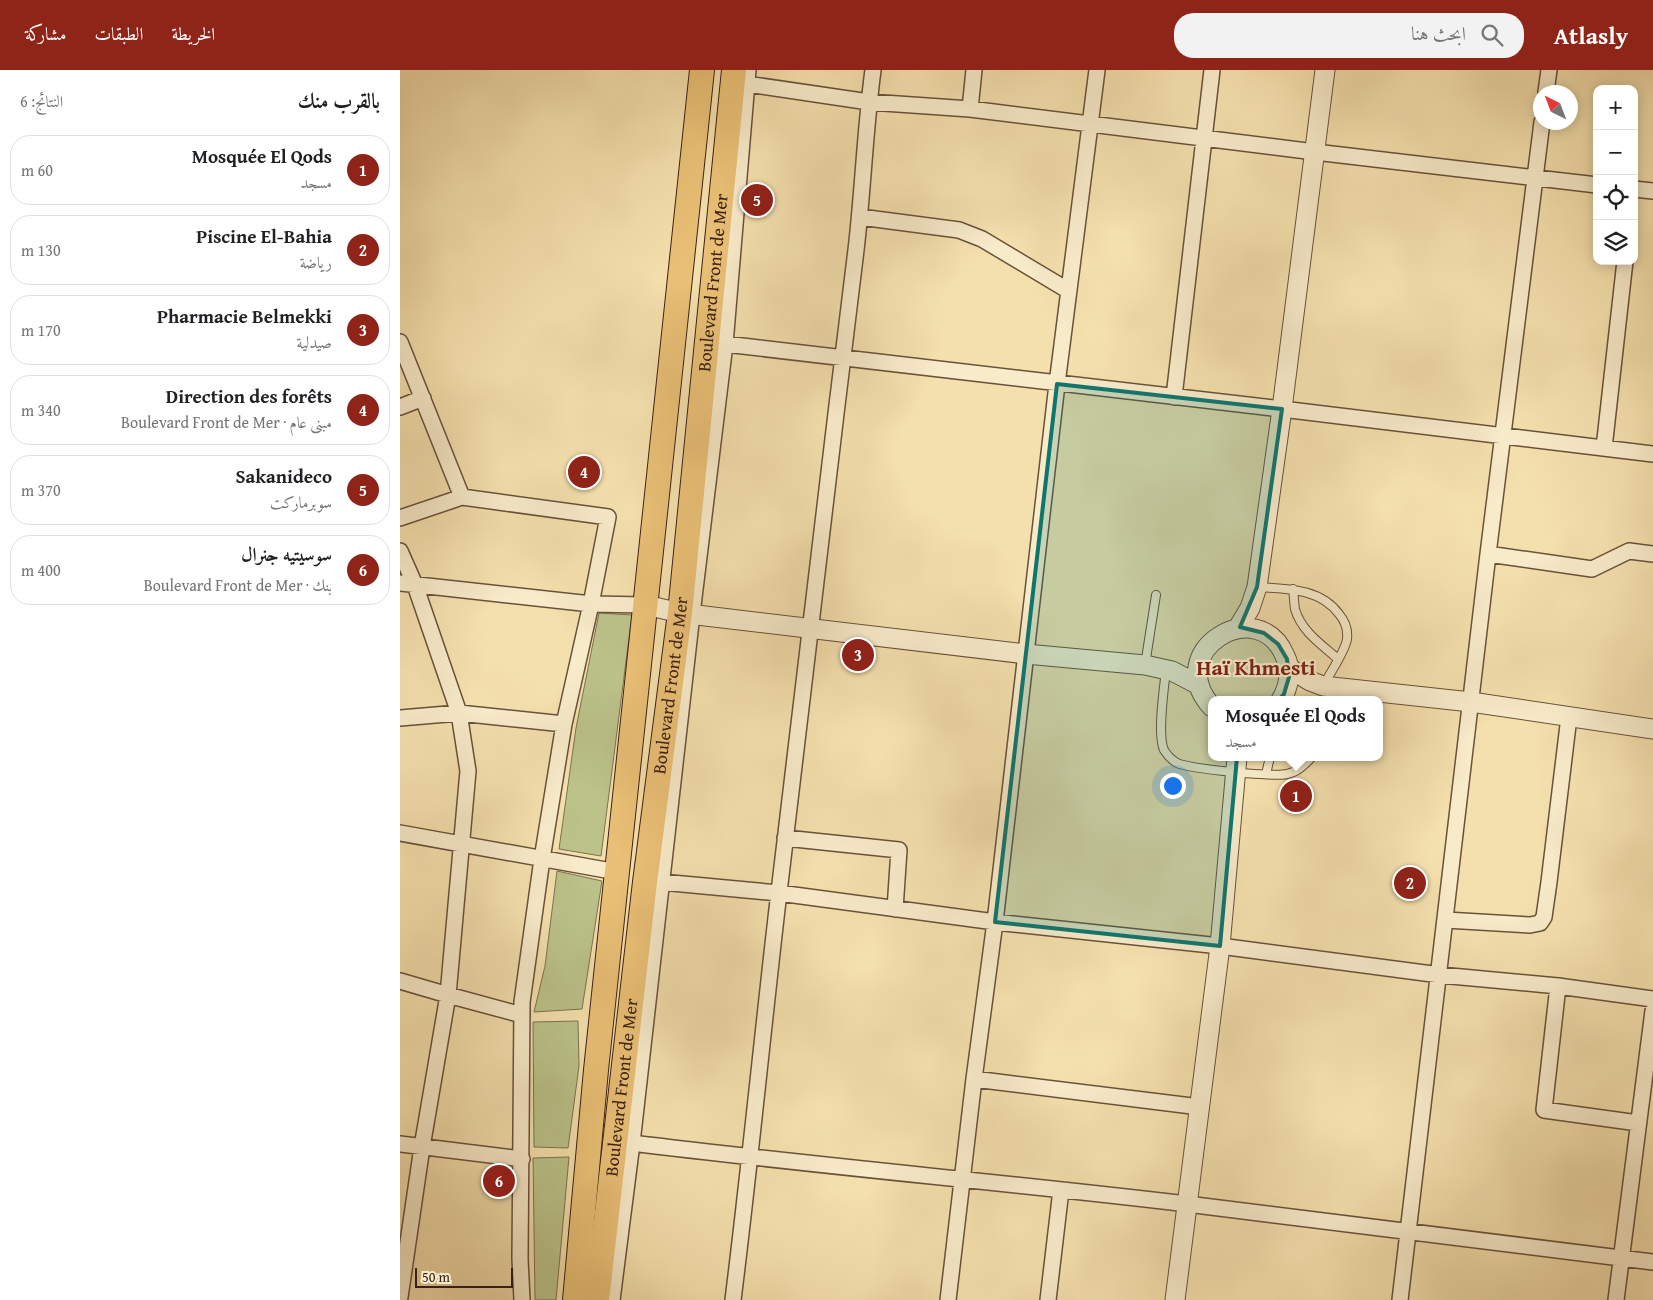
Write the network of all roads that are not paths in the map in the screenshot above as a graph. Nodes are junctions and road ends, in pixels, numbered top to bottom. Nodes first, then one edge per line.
1 (702, 70) edge
2 (874, 70) edge
3 (974, 70) edge
4 (1096, 70) edge
5 (1212, 70) edge
6 (1325, 70) edge
7 (1549, 70) edge
8 (743, 75) edge
9 (1547, 85) edge
10 (869, 102) junction
11 (970, 109) junction
12 (1090, 125) junction
13 (1541, 130) edge
14 (1204, 139) junction
15 (1315, 152) junction
16 (1535, 178) junction
17 (1593, 185) edge
18 (1638, 190) edge
19 (1653, 192) edge
20 (860, 216) junction
21 (1626, 265) edge
22 (1069, 290) junction
23 (400, 342) edge
24 (725, 344) junction
25 (843, 357) junction
26 (1058, 384) junction
27 (1174, 397) junction
28 (423, 398) junction
29 (400, 407) edge
30 (1282, 409) junction
31 (1503, 436) junction
32 (1604, 448) junction
33 (1653, 454) edge
34 (462, 497) junction
35 (400, 518) edge
36 (400, 552) edge
37 (1488, 554) junction
38 (1653, 554) edge
39 (400, 583) edge
40 (415, 585) junction
41 (1293, 590) junction
42 (1256, 593) junction
43 (1156, 594) dead end
44 (591, 604) junction
45 (646, 605) junction
46 (686, 614) junction
47 (810, 628) junction
48 (1238, 628) junction
49 (1264, 633) junction
50 (1026, 654) junction
51 (1338, 659) junction
52 (1200, 660) junction
53 (1145, 665) junction
54 (1289, 668) junction
55 (1169, 671) junction
56 (1199, 685) junction
57 (1326, 688) junction
58 (1282, 696) edge
59 (1284, 696) edge
60 (1208, 701) edge
61 (1471, 702) junction
62 (458, 713) junction
63 (1569, 717) junction
64 (400, 718) edge
65 (564, 724) junction
66 (1653, 729) edge
67 (1269, 761) edge
68 (1308, 761) edge
69 (1235, 765) edge
70 (1266, 774) junction
71 (400, 833) edge
72 (785, 838) junction
73 (462, 843) junction
74 (542, 859) junction
75 (617, 872) junction
76 (662, 882) junction
77 (778, 894) junction
78 (895, 909) junction
79 (1446, 920) junction
80 (995, 922) junction
81 (1220, 946) junction
82 (1440, 975) junction
83 (400, 980) edge
84 (1558, 986) junction
85 (448, 996) junction
86 (1653, 999) edge
87 (1653, 1011) edge
88 (522, 1015) junction
89 (974, 1079) junction
90 (1200, 1107) junction
91 (1638, 1123) junction
92 (632, 1143) junction
93 (400, 1144) edge
94 (422, 1147) junction
95 (751, 1157) junction
96 (522, 1159) junction
97 (962, 1180) junction
98 (1061, 1190) junction
99 (1188, 1204) junction
100 (1408, 1233) junction
101 (1622, 1258) junction
102 (1653, 1262) edge
103 (400, 1298) edge
104 (404, 1300) edge
105 (522, 1300) edge
106 (575, 1300) edge
107 (597, 1300) edge
108 (612, 1300) edge
109 (732, 1300) edge
110 (948, 1300) edge
111 (1048, 1300) edge
112 (1175, 1300) edge
113 (1400, 1300) edge
114 (1616, 1300) edge

1 - 45 main road, Boulevard Front de Mer
2 - 10 street
3 - 11 street
4 - 12 street
5 - 14 street
6 - 15 street
7 - 9 street
8 - 10 street
8 - 24 street
8 - 46 main road, Boulevard Front de Mer
10 - 11 street
10 - 20 street
11 - 12 street
12 - 14 street
12 - 22 street
13 - 16 street
14 - 15 street
14 - 27 street
15 - 16 street
15 - 30 street
16 - 17 street
16 - 31 street
18 - 19 street
20 - 22 street
20 - 25 street
21 - 32 street
22 - 26 street
23 - 28 street
24 - 25 street
24 - 46 street
25 - 26 street
25 - 47 street
26 - 27 street
26 - 50 street
27 - 30 street
28 - 29 street
28 - 34 street
30 - 31 street
30 - 42 street
31 - 32 street
31 - 37 street
32 - 33 street
34 - 35 street
34 - 44 street
36 - 40 street
37 - 38 street
37 - 61 street
39 - 40 street
40 - 44 street
40 - 62 street
41 - 42 lane
41 - 51 lane
41 - 51 lane
42 - 48 street
42 - 49 street
43 - 53 lane
44 - 45 street
44 - 65 street
45 - 46 street
45 - 75 main road, Boulevard Front de Mer
46 - 47 street
46 - 76 street
46 - 107 main road, Boulevard Front de Mer
47 - 50 street
47 - 72 street
48 - 49 street
48 - 52 street
49 - 54 street
50 - 53 street
50 - 80 street
51 - 57 lane
52 - 55 street
52 - 56 street
53 - 55 street
54 - 57 street
54 - 58 street
55 - 56 street
55 - 69 lane
56 - 60 street
57 - 59 street
57 - 61 street
61 - 63 street
61 - 79 street
62 - 64 street
62 - 65 street
62 - 73 street
63 - 66 street
63 - 79 street
65 - 74 street
67 - 70 lane
68 - 70 lane
69 - 70 lane
69 - 81 street
71 - 73 street
72 - 77 street
72 - 78 street
73 - 74 street
73 - 85 street
74 - 75 street
74 - 88 street
75 - 106 main road, Boulevard Front de Mer
76 - 77 street
76 - 92 street
77 - 78 street
77 - 95 street
78 - 80 street
79 - 82 street
80 - 81 street
80 - 89 street
81 - 82 street
81 - 90 street
82 - 84 street
82 - 100 street
83 - 85 street
84 - 86 street
84 - 91 street
85 - 88 street
85 - 94 street
87 - 91 street
88 - 96 street
89 - 90 street
89 - 97 street
90 - 99 street
91 - 101 street
92 - 95 street
92 - 108 street
93 - 94 street
94 - 96 street
94 - 103 street
95 - 97 street
95 - 109 street
96 - 105 street
97 - 98 street
97 - 110 street
98 - 99 street
98 - 111 street
99 - 100 street
99 - 112 street
100 - 101 street
100 - 113 street
101 - 102 street
101 - 114 street
103 - 104 street

